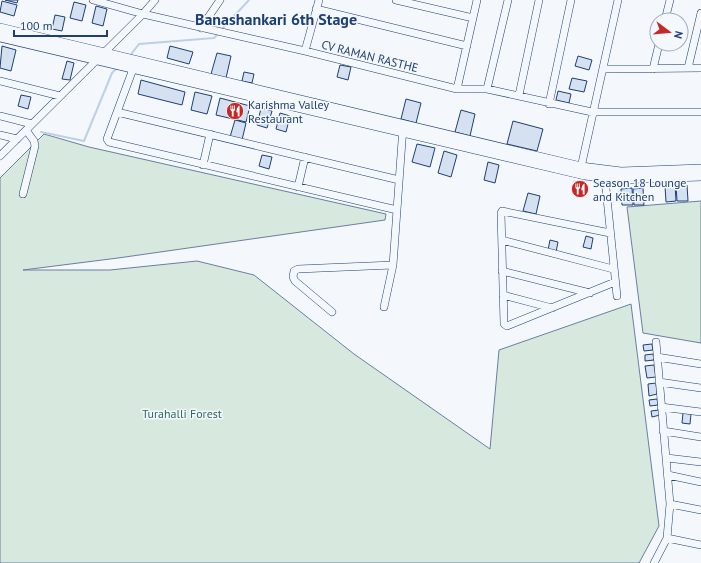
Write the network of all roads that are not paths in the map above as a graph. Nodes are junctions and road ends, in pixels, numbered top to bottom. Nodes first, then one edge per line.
1 (93, 0) edge
2 (155, 0) edge
3 (220, 0) edge
4 (319, 0) edge
5 (396, 0) edge
6 (484, 0) edge
7 (508, 0) edge
8 (539, 0) edge
9 (571, 0) edge
10 (618, 0) edge
11 (670, 0) edge
12 (477, 3) edge
13 (316, 9) junction
14 (667, 12) edge
15 (701, 13) edge
16 (143, 14) junction
17 (473, 18) junction
18 (0, 28) edge
19 (201, 28) junction
20 (0, 37) edge
21 (467, 46) junction
22 (305, 51) junction
23 (657, 52) edge
24 (100, 57) junction
25 (688, 68) junction
26 (701, 68) edge
27 (133, 69) junction
28 (602, 69) junction
29 (654, 69) junction
30 (0, 82) edge
31 (457, 89) junction
32 (487, 89) junction
33 (519, 95) junction
34 (60, 96) junction
35 (549, 104) junction
36 (117, 112) junction
37 (592, 112) junction
38 (701, 112) edge
39 (0, 116) edge
40 (32, 124) junction
41 (402, 128) junction
42 (26, 130) junction
43 (210, 134) junction
44 (0, 135) edge
45 (17, 139) junction
46 (0, 156) edge
47 (305, 157) junction
48 (203, 165) junction
49 (701, 169) edge
50 (580, 170) junction
51 (701, 176) edge
52 (605, 179) junction
53 (399, 180) junction
54 (298, 187) junction
55 (23, 194) dead end
56 (396, 210) junction
57 (610, 233) junction
58 (502, 240) junction
59 (393, 264) junction
60 (613, 269) junction
61 (502, 271) junction
62 (615, 282) junction
63 (590, 293) junction
64 (503, 294) junction
65 (616, 296) dead end
66 (384, 307) dead end
67 (552, 308) junction
68 (332, 312) dead end
69 (656, 342) dead end
70 (657, 357) junction
71 (701, 364) edge
72 (659, 382) junction
73 (701, 388) edge
74 (661, 407) junction
75 (701, 412) edge
76 (663, 431) junction
77 (701, 437) edge
78 (666, 458) junction
79 (701, 462) edge
80 (668, 475) junction
81 (701, 482) edge
82 (670, 504) junction
83 (701, 510) edge
84 (667, 538) junction
85 (701, 545) edge
86 (654, 563) edge

1 - 16 street, CV RAMAN RASTHE
2 - 16 street
3 - 19 street
4 - 13 street
5 - 17 street
6 - 12 street
7 - 32 street
8 - 33 street
9 - 35 street
10 - 28 street
11 - 14 street
12 - 17 street
13 - 21 street
13 - 22 street
15 - 25 street
16 - 19 street, CV RAMAN RASTHE
16 - 24 street
17 - 21 street
18 - 24 main road
19 - 22 street, CV RAMAN RASTHE
20 - 24 main road
21 - 31 street
22 - 31 street, CV RAMAN RASTHE
23 - 29 street
24 - 27 main road
24 - 34 street
24 - 41 main road
25 - 26 street
25 - 29 street
27 - 36 street
27 - 41 main road
28 - 29 street
28 - 37 street
30 - 34 street
31 - 32 street, CV RAMAN RASTHE
32 - 33 street, CV RAMAN RASTHE
33 - 35 street, CV RAMAN RASTHE
34 - 40 street
35 - 37 street, CV RAMAN RASTHE
36 - 43 street
36 - 48 street
37 - 38 street, CV RAMAN RASTHE
37 - 50 street
39 - 40 street
40 - 42 street
41 - 50 main road
41 - 53 street
42 - 45 street
42 - 55 street
43 - 47 street
43 - 48 street
44 - 45 street
45 - 46 street
47 - 53 street
47 - 54 street
48 - 54 street
49 - 50 main road
50 - 52 main road
51 - 52 main road
52 - 57 street
53 - 56 street
54 - 56 street
56 - 59 street
57 - 58 street
57 - 60 street
58 - 60 street
58 - 61 street
59 - 66 street
59 - 68 street
60 - 62 street
61 - 63 street
61 - 64 street
62 - 63 street
62 - 65 street
63 - 67 street
64 - 67 street
64 - 67 street
69 - 70 street
70 - 71 street
70 - 72 street
72 - 73 street
72 - 74 street
74 - 75 street
74 - 76 street
76 - 77 street
76 - 78 street
78 - 79 street
78 - 80 street
80 - 81 street
80 - 82 street
82 - 83 street
82 - 84 street
84 - 85 street
84 - 86 street

